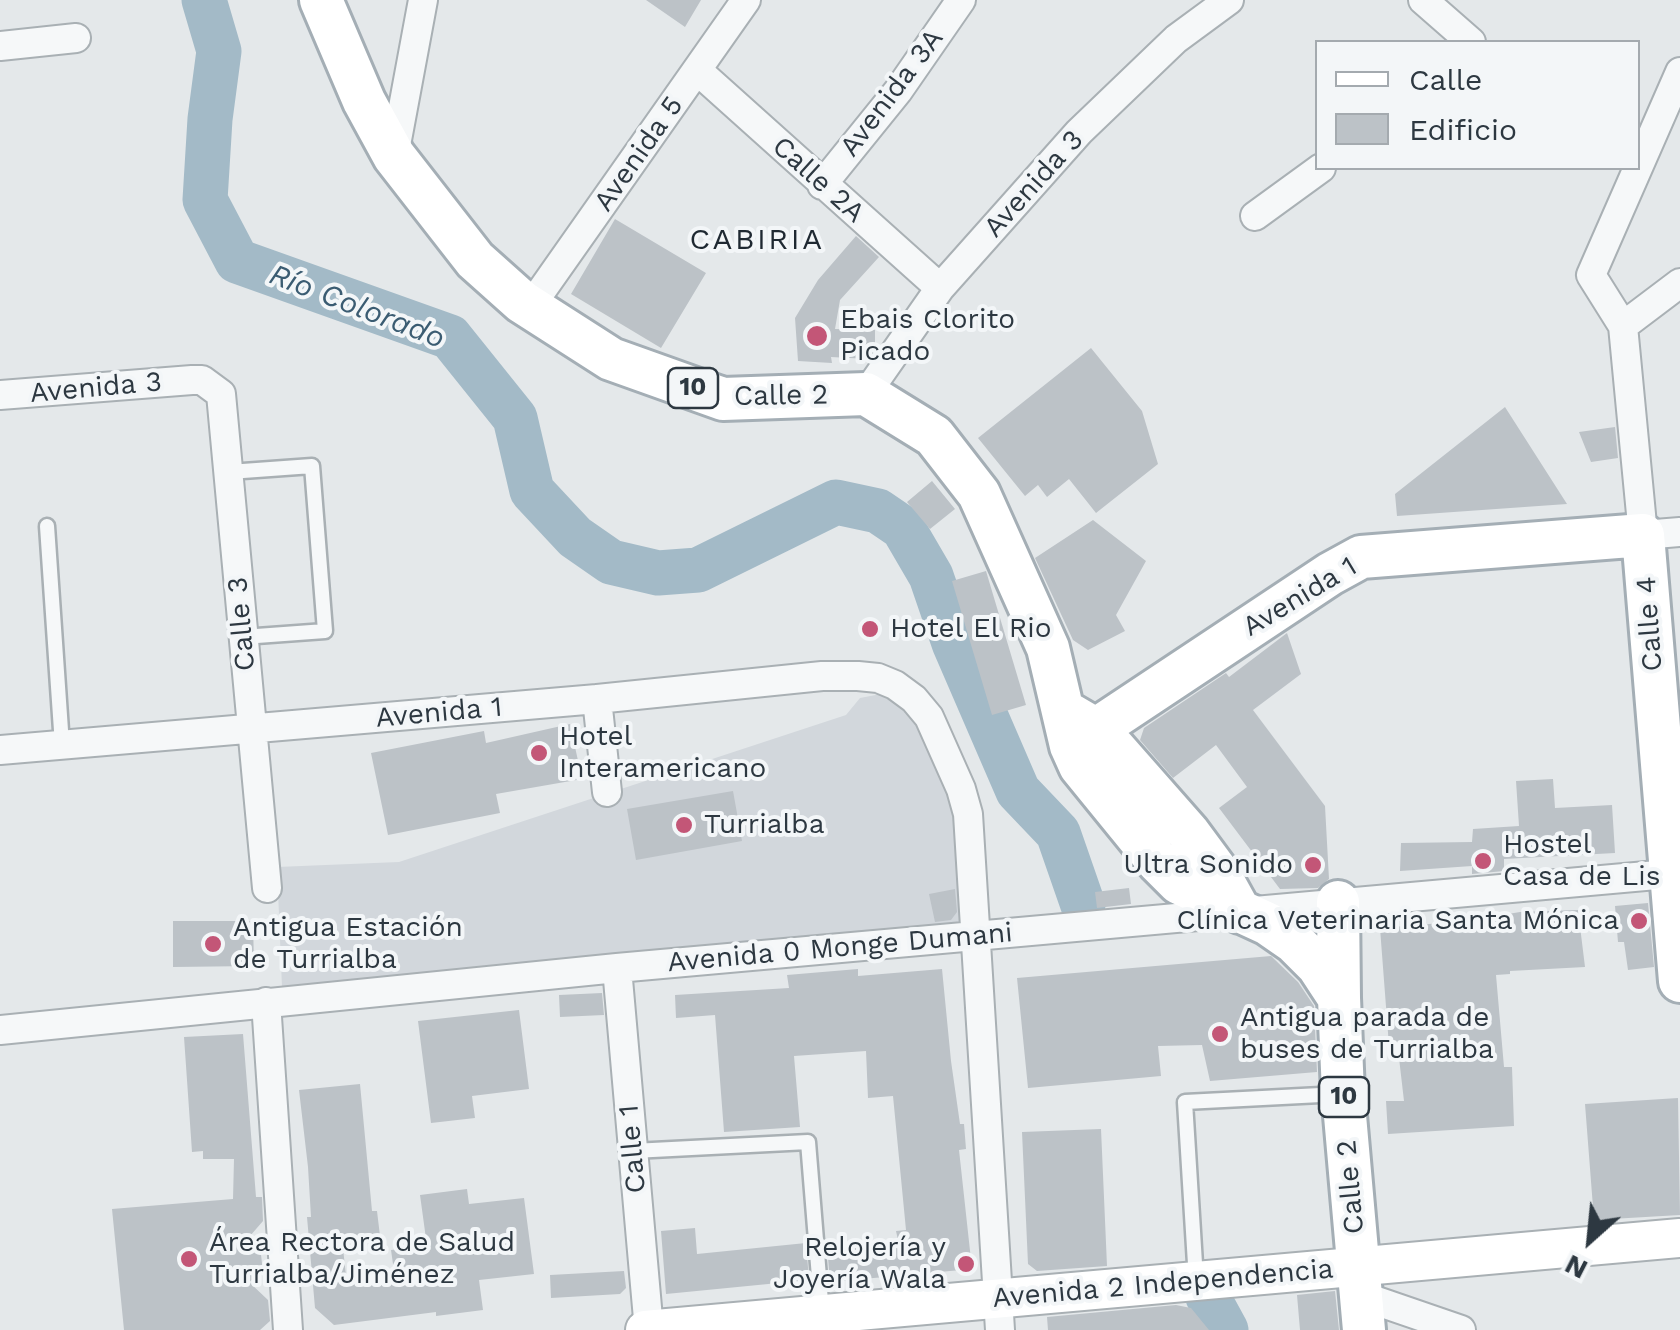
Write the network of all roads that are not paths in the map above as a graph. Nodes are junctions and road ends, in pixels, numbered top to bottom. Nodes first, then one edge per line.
1 (320, 0) edge
2 (423, 0) edge
3 (746, 0) edge
4 (961, 0) edge
5 (1229, 0) edge
6 (1423, 0) edge
7 (76, 38) dead end
8 (1469, 40) edge
9 (0, 46) edge
10 (698, 72) junction
11 (1680, 72) edge
12 (394, 156) junction
13 (1640, 159) edge
14 (1319, 170) edge
15 (1635, 170) edge
16 (822, 184) junction
17 (1255, 216) dead end
18 (1680, 283) edge
19 (940, 288) junction
20 (530, 307) junction
21 (1623, 326) junction
22 (192, 380) joint
23 (866, 394) junction
24 (0, 396) edge
25 (229, 472) junction
26 (47, 526) dead end
27 (1661, 534) edge
28 (243, 637) junction
29 (597, 699) junction
30 (250, 728) junction
31 (1076, 728) junction
32 (62, 744) junction
33 (0, 750) edge
34 (606, 792) dead end
35 (1674, 873) edge
36 (266, 888) dead end
37 (1198, 892) junction
38 (1338, 902) junction
39 (1240, 912) junction
40 (1145, 920) junction
41 (976, 937) junction
42 (617, 968) junction
43 (1680, 981) edge
44 (1339, 998) junction
45 (266, 1002) junction
46 (0, 1030) edge
47 (1343, 1094) junction
48 (633, 1150) junction
49 (1680, 1238) edge
50 (1196, 1281) junction
51 (1361, 1298) edge
52 (822, 1314) junction
53 (999, 1314) edge
54 (288, 1330) edge
55 (648, 1330) edge
56 (1461, 1330) edge

1 - 12 main road, Calle 2 / 10
2 - 12 street
3 - 10 street, Avenida 5
4 - 16 street, Avenida 3A
5 - 19 street, Avenida 3
6 - 8 street
7 - 9 street
10 - 16 street, Calle 2A
10 - 20 street, Avenida 5
11 - 13 street
12 - 20 main road, Calle 2 / 10
14 - 17 street
15 - 21 street
16 - 19 street, Calle 2A
18 - 21 street
19 - 23 street, Avenida 3
20 - 23 main road, Calle 2 / 10
21 - 27 street, Calle 4
22 - 24 street, Avenida 3
22 - 25 street, Calle 3
23 - 31 main road, Calle 2
25 - 28 street, Calle 3
25 - 28 lane
26 - 32 lane
27 - 31 main road, Avenida 1
27 - 35 main road, Calle 4
28 - 30 street, Calle 3
29 - 30 street, Avenida 1
29 - 34 street
29 - 41 street, Avenida 1
30 - 32 street, Avenida 1
30 - 36 street, Calle 3
31 - 37 main road, Calle 2
31 - 39 main road, Calle 2
32 - 33 street, Avenida 1
35 - 38 street, Avenida 0 Monge Dumani
35 - 43 main road, Calle 4
37 - 39 main road, Calle 2
37 - 40 street
38 - 39 street, Avenida 0 Monge Dumani
38 - 44 main road
39 - 40 street, Avenida 0 Monge Dumani
39 - 44 main road, Calle 2
40 - 41 street, Avenida 0 Monge Dumani
41 - 42 street, Avenida 0 Monge Dumani
41 - 53 street
42 - 45 street, Avenida 0 Monge Dumani
42 - 48 street, Calle 1
44 - 47 main road, Calle 2 / 10
45 - 46 street, Avenida 0 Monge Dumani
45 - 54 street
47 - 50 lane
47 - 51 main road, Calle 2 / 10
48 - 52 lane
48 - 55 street, Calle 1
49 - 51 street, Avenida 2 Independencia
50 - 51 street, Avenida 2 Independencia
50 - 53 street, Avenida 2 Independencia
51 - 56 street
52 - 53 street, Avenida 2 Independencia
52 - 55 street, Avenida 2 Independencia

